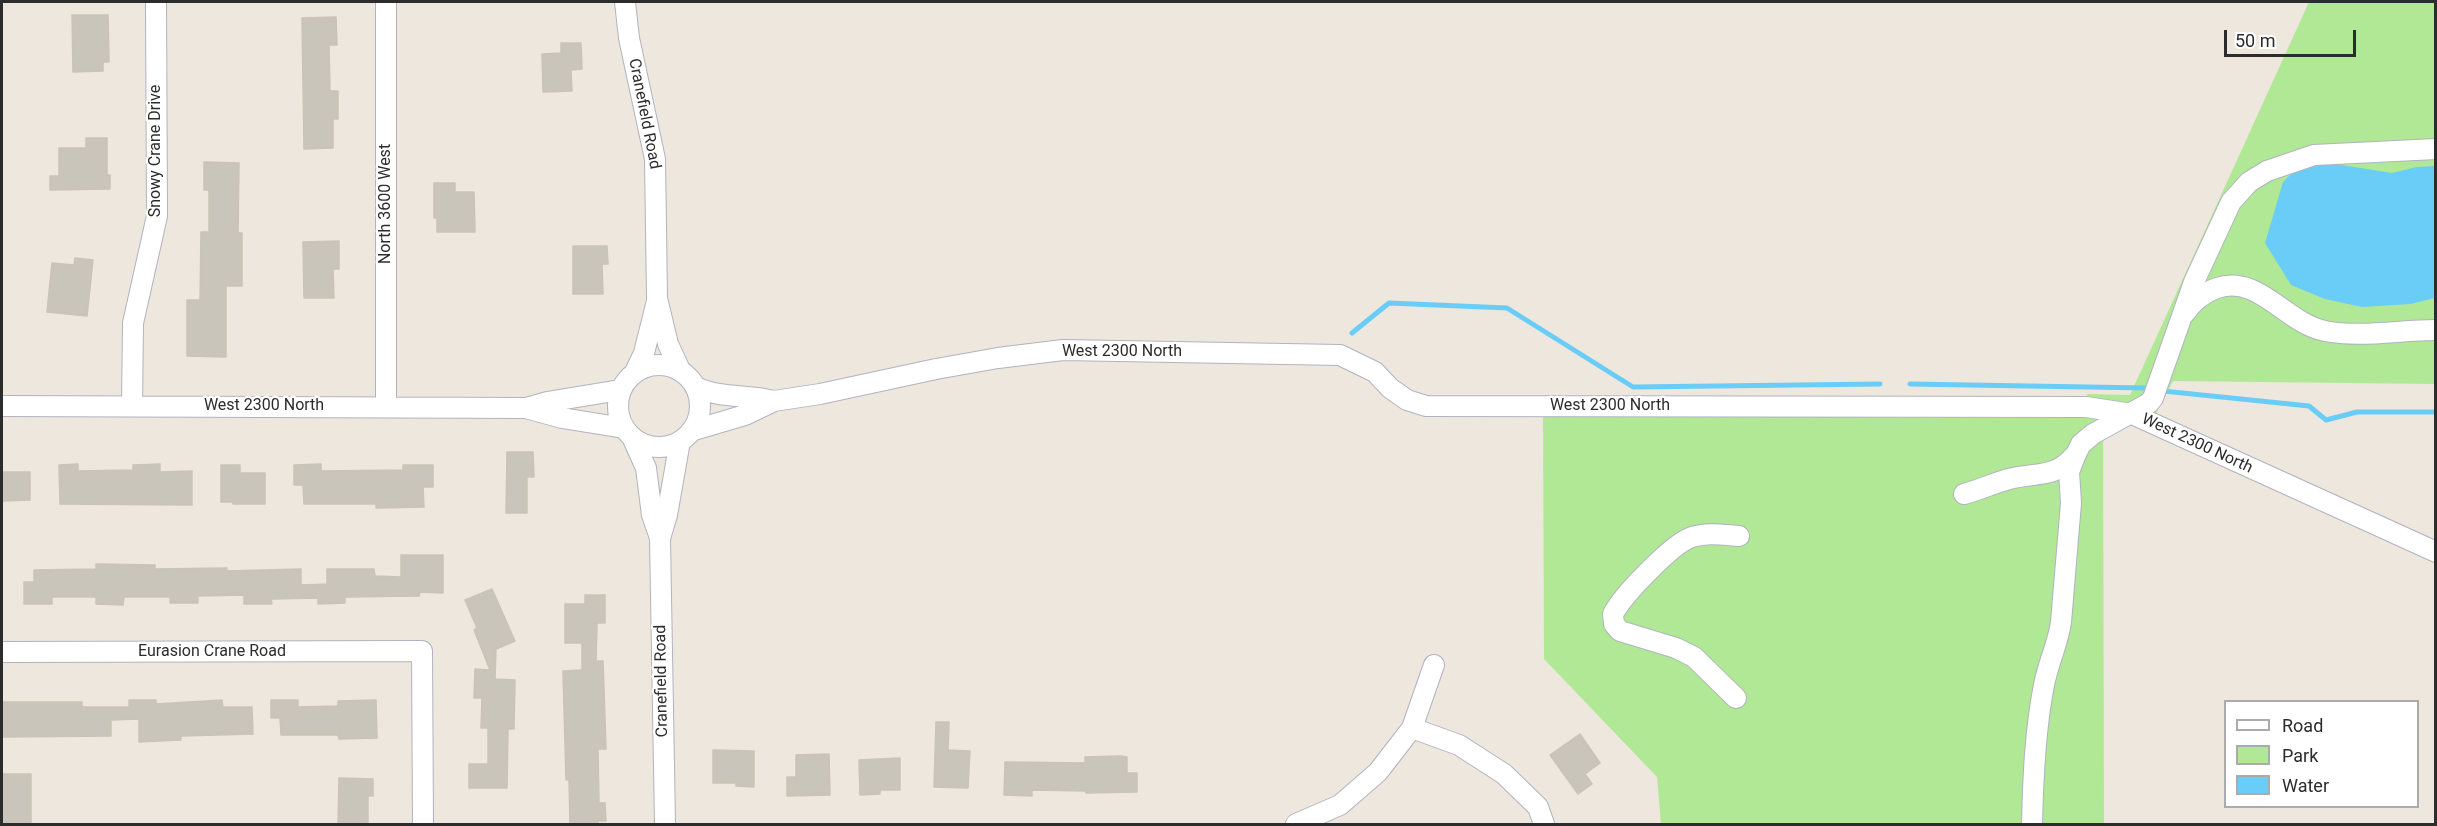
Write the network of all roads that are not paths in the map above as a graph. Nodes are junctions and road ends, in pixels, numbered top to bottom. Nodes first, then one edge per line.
1 (156, 2) edge
2 (386, 2) edge
3 (625, 2) edge
4 (2436, 149) edge
5 (657, 298) junction
6 (2181, 320) junction
7 (2436, 330) edge
8 (680, 370) junction
9 (635, 372) junction
10 (696, 387) junction
11 (620, 390) junction
12 (774, 401) junction
13 (2, 406) edge
14 (132, 406) junction
15 (386, 406) junction
16 (526, 408) junction
17 (2132, 414) junction
18 (628, 433) junction
19 (686, 436) junction
20 (2076, 454) junction
21 (1964, 494) dead end
22 (1739, 536) dead end
23 (660, 538) junction
24 (2436, 552) edge
25 (2, 652) edge
26 (1434, 665) dead end
27 (1736, 698) dead end
28 (1412, 728) junction
29 (423, 825) edge
30 (665, 825) edge
31 (1296, 825) edge
32 (1544, 825) edge
33 (2031, 825) edge

1 - 14 street, Snowy Crane Drive
2 - 15 street, North 3600 West
3 - 5 street, Cranefield Road
4 - 6 street
5 - 8 street, Cranefield Road
5 - 9 street, Cranefield Road
6 - 7 street
6 - 17 street
8 - 9 street
8 - 10 street
9 - 11 street
10 - 12 street
10 - 19 street
11 - 16 street
11 - 18 street
12 - 17 street, West 2300 North
12 - 19 street
13 - 14 street, West 2300 North
14 - 15 street, West 2300 North
15 - 16 street, West 2300 North
16 - 18 street
17 - 20 street
17 - 24 street, West 2300 North
18 - 19 street
18 - 23 street, Cranefield Road
19 - 23 street, Cranefield Road
20 - 21 street
20 - 33 street
22 - 27 street
23 - 30 street, Cranefield Road
25 - 29 street, Eurasion Crane Road
26 - 28 street
28 - 31 street
28 - 32 street

